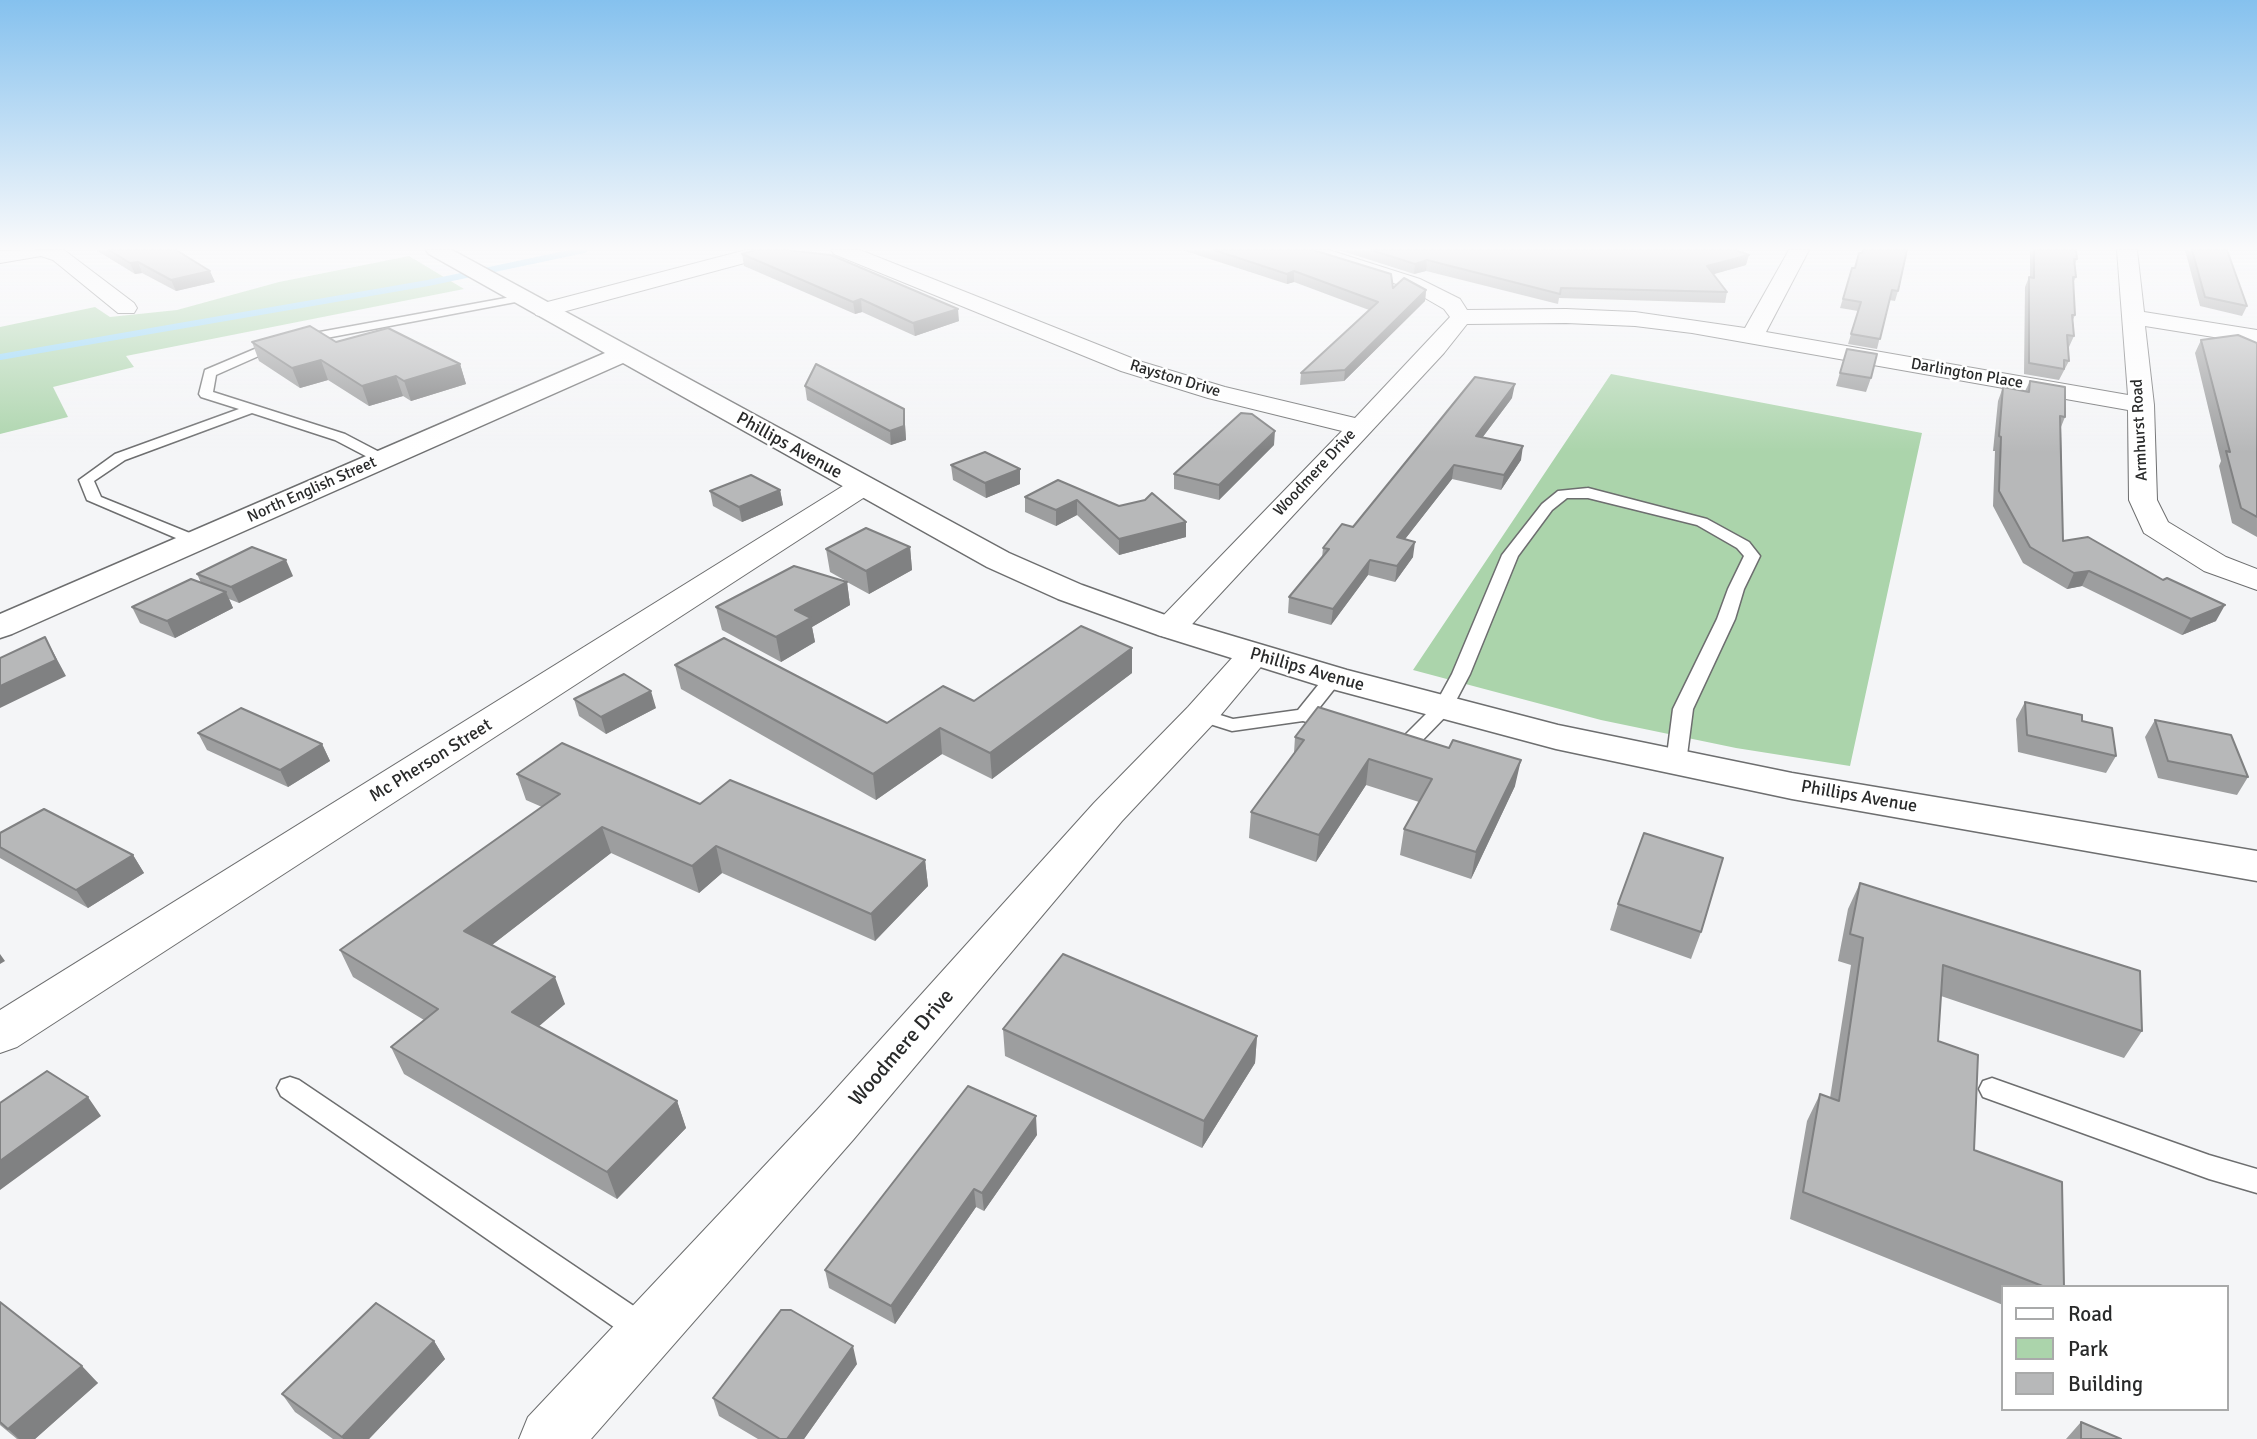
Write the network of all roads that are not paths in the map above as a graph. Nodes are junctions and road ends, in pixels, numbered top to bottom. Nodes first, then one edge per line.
1 (448, 317) edge
2 (557, 317) edge
3 (1008, 317) edge
4 (1461, 317) edge
5 (1593, 317) edge
6 (1762, 317) edge
7 (2132, 317) joint
8 (1752, 337) junction
9 (2257, 337) edge
10 (624, 354) junction
11 (2141, 405) junction
12 (251, 409) junction
13 (1358, 427) junction
14 (382, 459) junction
15 (861, 487) junction
16 (196, 541) junction
17 (2187, 548) joint
18 (2257, 580) edge
19 (0, 627) edge
20 (1170, 628) junction
21 (1253, 655) junction
22 (1334, 678) junction
23 (1443, 708) junction
24 (1201, 715) junction
25 (1304, 715) junction
26 (1355, 731) edge
27 (1381, 738) edge
28 (1676, 763) junction
29 (2257, 866) edge
30 (0, 1034) edge
31 (290, 1088) dead end
32 (1992, 1089) dead end
33 (2257, 1181) edge
34 (647, 1332) junction
35 (550, 1439) edge

1 - 12 lane
2 - 10 street, Phillips Avenue
3 - 13 street, Rayston Drive
4 - 13 street, Woodmere Drive
5 - 8 street, Darlington Place
6 - 8 street
7 - 9 street
7 - 11 street, Armhurst Road
8 - 11 street, Darlington Place
10 - 14 street, North English Street
10 - 15 street, Phillips Avenue
11 - 17 street, Armhurst Road
12 - 14 lane
12 - 16 lane
13 - 20 street, Woodmere Drive
14 - 16 street, North English Street
15 - 20 street, Phillips Avenue
15 - 30 street, Mc Pherson Street
16 - 19 street, North English Street
17 - 18 street
20 - 21 street, Phillips Avenue
21 - 22 street, Phillips Avenue
21 - 24 street, Woodmere Drive
22 - 23 street, Phillips Avenue
22 - 25 lane
23 - 27 lane
23 - 28 street, Phillips Avenue
23 - 28 lane
24 - 25 lane
24 - 34 street, Woodmere Drive
25 - 26 lane
28 - 29 street, Phillips Avenue
31 - 34 lane
32 - 33 lane
34 - 35 street, Woodmere Drive

